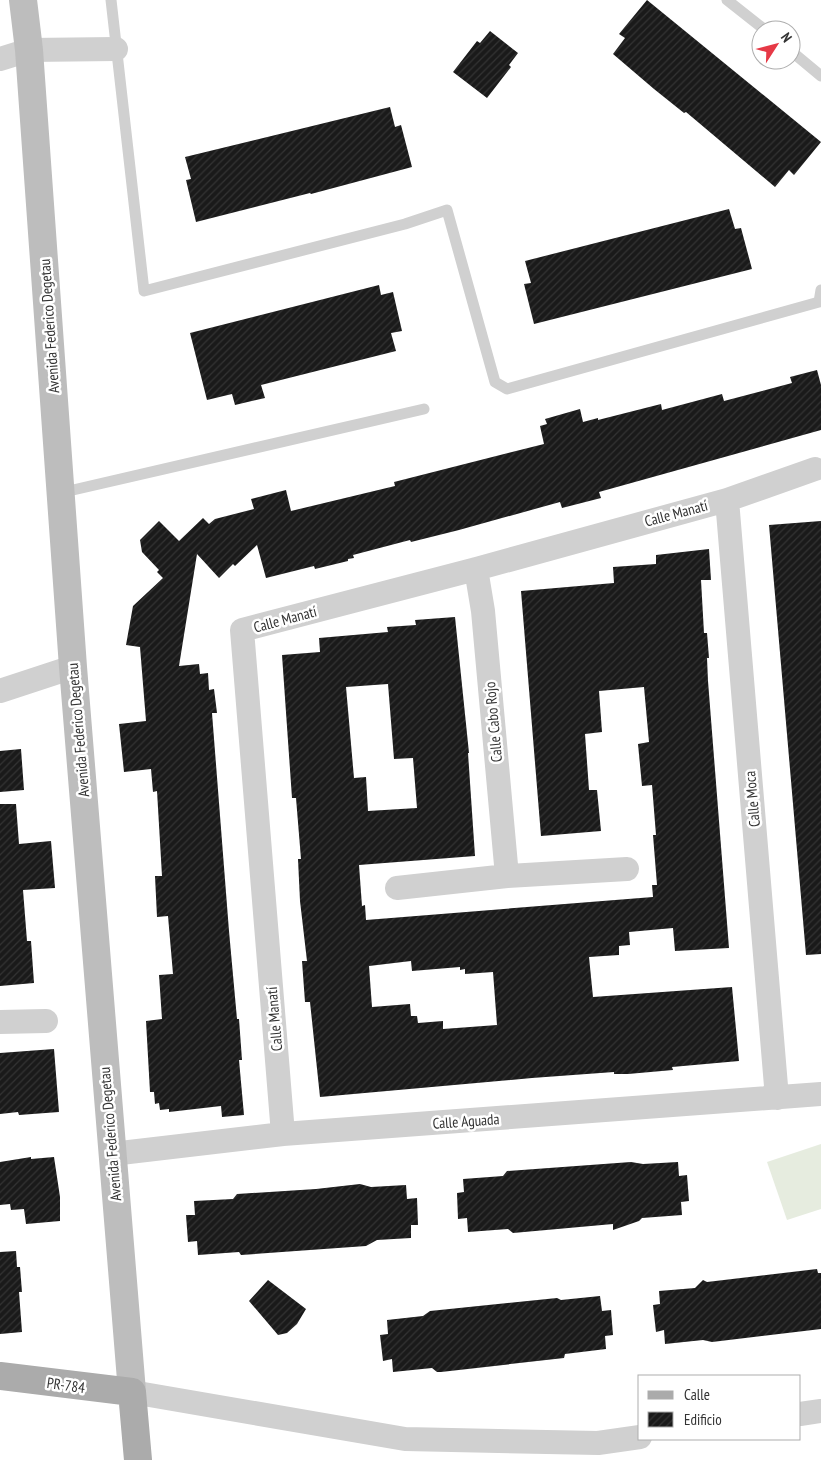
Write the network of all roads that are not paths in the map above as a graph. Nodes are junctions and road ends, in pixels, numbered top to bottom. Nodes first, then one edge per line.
1 (23, 0) edge
2 (111, 0) edge
3 (728, 0) edge
4 (753, 20) edge
5 (116, 49) junction
6 (29, 50) junction
7 (0, 59) edge
8 (801, 59) edge
9 (821, 76) edge
10 (821, 290) edge
11 (424, 409) dead end
12 (815, 469) dead end
13 (60, 493) junction
14 (727, 500) junction
15 (476, 569) junction
16 (73, 667) junction
17 (0, 691) edge
18 (627, 869) dead end
19 (506, 876) junction
20 (397, 888) dead end
21 (46, 1020) dead end
22 (0, 1022) edge
23 (821, 1094) edge
24 (777, 1098) junction
25 (283, 1134) junction
26 (112, 1154) junction
27 (0, 1376) edge
28 (132, 1392) junction
29 (821, 1411) edge
30 (801, 1414) edge
31 (638, 1437) edge
32 (138, 1460) edge

1 - 6 street, Avenida Federico Degetau
2 - 5 lane
3 - 4 lane
5 - 6 street
5 - 10 lane
6 - 7 street
6 - 13 street, Avenida Federico Degetau
8 - 9 lane
11 - 13 lane
12 - 14 street, Calle Manatí
13 - 16 street, Avenida Federico Degetau
14 - 15 street, Calle Manatí
14 - 24 street, Calle Moca
15 - 19 street, Calle Cabo Rojo
15 - 25 street, Calle Manatí
16 - 17 street
16 - 26 street, Avenida Federico Degetau
18 - 19 street
19 - 20 street
21 - 22 street
23 - 24 street, Calle Aguada
24 - 25 street, Calle Aguada
25 - 26 street, Calle Aguada
26 - 28 street, Avenida Federico Degetau
27 - 28 main road, PR-784 / PR-784
28 - 31 street
28 - 32 main road, Avenida Federico Degetau
29 - 30 street

